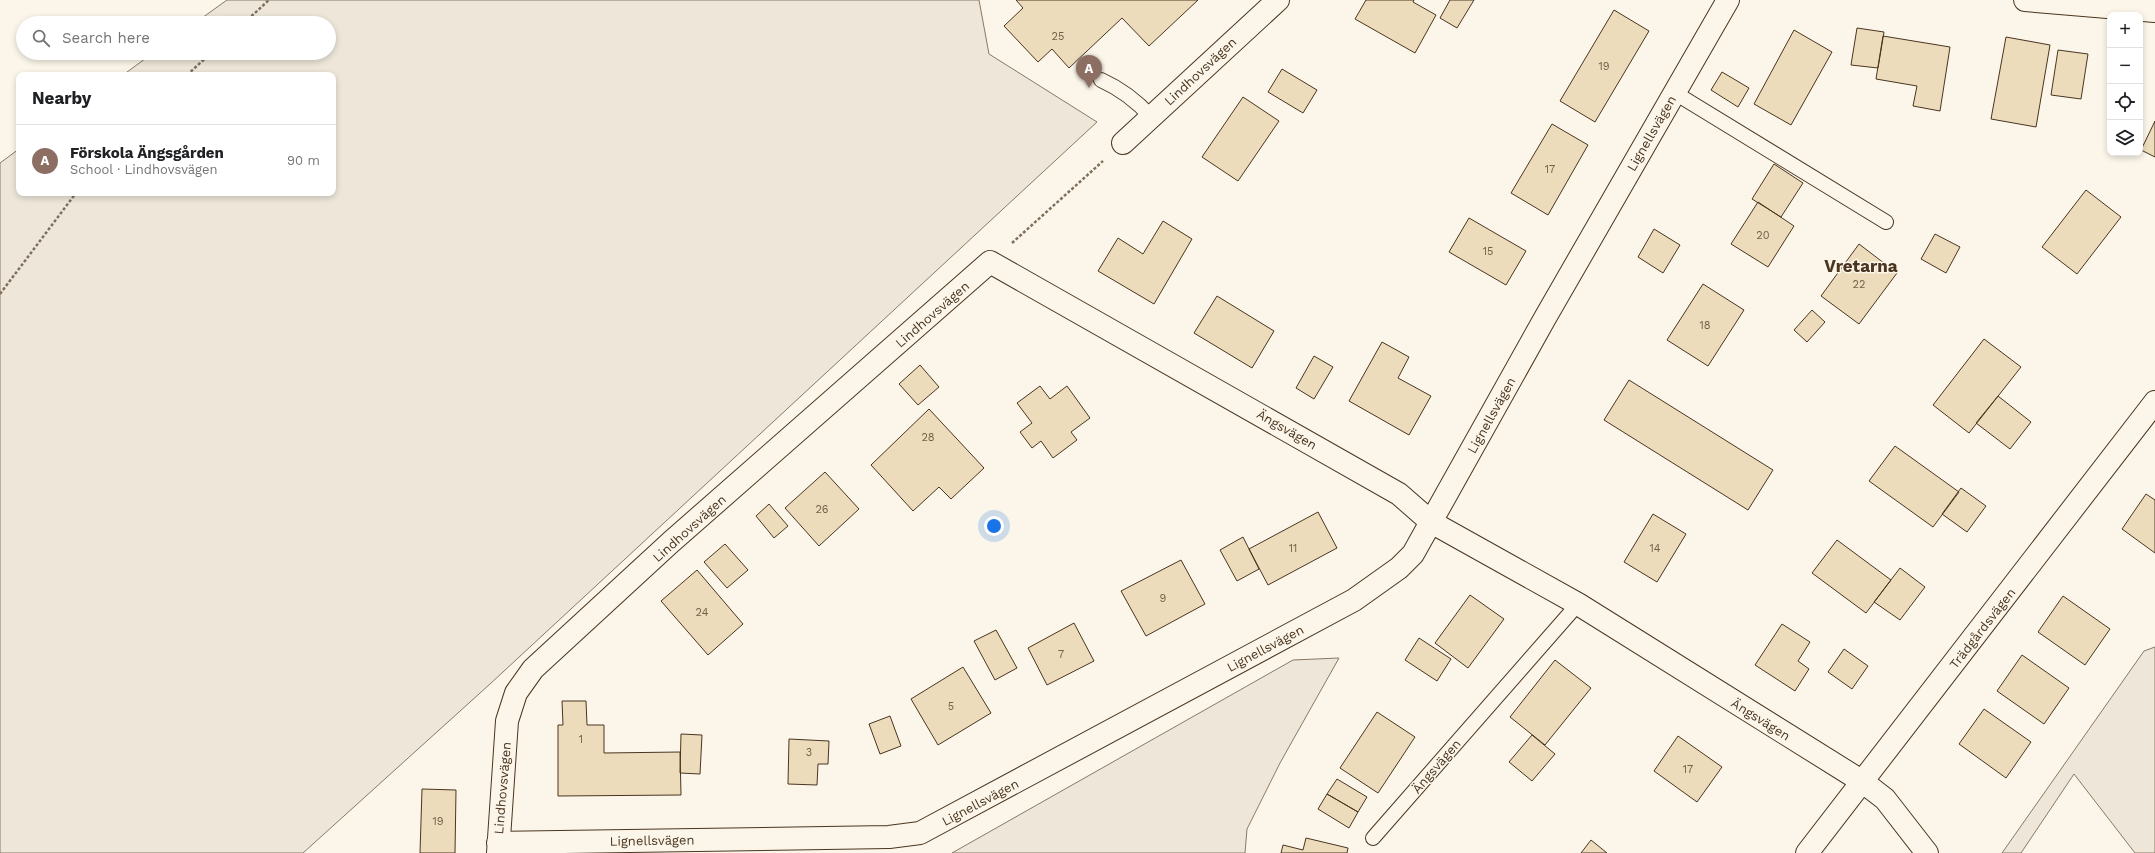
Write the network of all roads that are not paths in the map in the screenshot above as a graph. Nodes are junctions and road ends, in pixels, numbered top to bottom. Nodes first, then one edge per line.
1 (1278, 0) edge
2 (1728, 0) edge
3 (2025, 0) edge
4 (2155, 11) edge
5 (1101, 80) dead end
6 (1675, 93) junction
7 (1151, 117) junction
8 (1123, 143) road end
9 (1886, 222) dead end
10 (990, 262) joint
11 (2155, 402) edge
12 (1431, 522) junction
13 (1578, 604) junction
14 (1863, 782) junction
15 (1373, 838) dead end
16 (498, 848) edge
17 (1807, 853) edge
18 (1927, 853) edge

1 - 7 street, Lindhovsvägen
2 - 6 street, Lignellsvägen
3 - 4 street
5 - 7 lane
6 - 9 lane
6 - 12 street, Lignellsvägen
7 - 8 street, Lindhovsvägen
10 - 12 street, Ängsvägen
10 - 16 street, Lindhovsvägen
11 - 14 street, Trädgårdsvägen
12 - 13 street, Ängsvägen
12 - 16 street, Lignellsvägen
13 - 14 street, Ängsvägen
13 - 15 lane, Ängsvägen
14 - 17 street, Trädgårdsvägen
14 - 18 street, Ängsvägen

